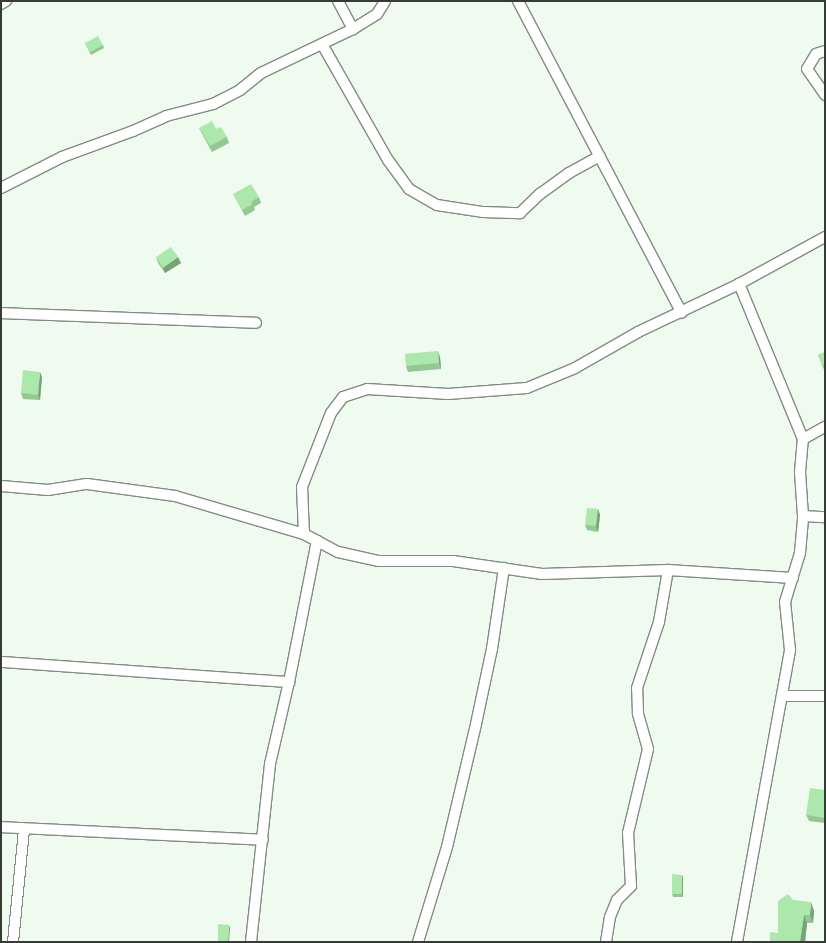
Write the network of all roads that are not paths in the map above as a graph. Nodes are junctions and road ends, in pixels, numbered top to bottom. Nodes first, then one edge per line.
1 (6, 1) edge
2 (338, 1) edge
3 (385, 1) edge
4 (518, 1) edge
5 (1, 4) edge
6 (353, 29) junction
7 (322, 44) junction
8 (825, 50) edge
9 (825, 95) edge
10 (600, 156) junction
11 (1, 188) edge
12 (825, 237) edge
13 (739, 284) junction
14 (1, 313) edge
15 (682, 313) junction
16 (256, 323) dead end
17 (825, 427) edge
18 (803, 439) junction
19 (1, 486) edge
20 (803, 516) junction
21 (825, 517) edge
22 (304, 534) junction
23 (317, 541) junction
24 (504, 568) junction
25 (668, 570) junction
26 (792, 578) junction
27 (1, 662) edge
28 (289, 682) junction
29 (782, 696) junction
30 (825, 696) edge
31 (1, 827) edge
32 (24, 829) junction
33 (263, 840) junction
34 (14, 942) edge
35 (251, 942) edge
36 (418, 942) edge
37 (606, 942) edge
38 (737, 942) edge

1 - 5 street
2 - 6 street
3 - 6 street
4 - 10 street
6 - 7 street
7 - 10 street
7 - 11 street
8 - 9 street
10 - 15 street
12 - 13 street
13 - 15 street
13 - 18 street
14 - 16 street
15 - 22 street
17 - 18 street
18 - 20 street
19 - 22 street
20 - 21 street
20 - 26 street
22 - 23 street
23 - 24 street
23 - 28 street
24 - 25 street
24 - 36 street
25 - 26 street
25 - 37 street
26 - 29 street
27 - 28 street
28 - 33 street
29 - 30 street
29 - 38 street
31 - 32 street
32 - 33 street
32 - 34 street
33 - 35 street

